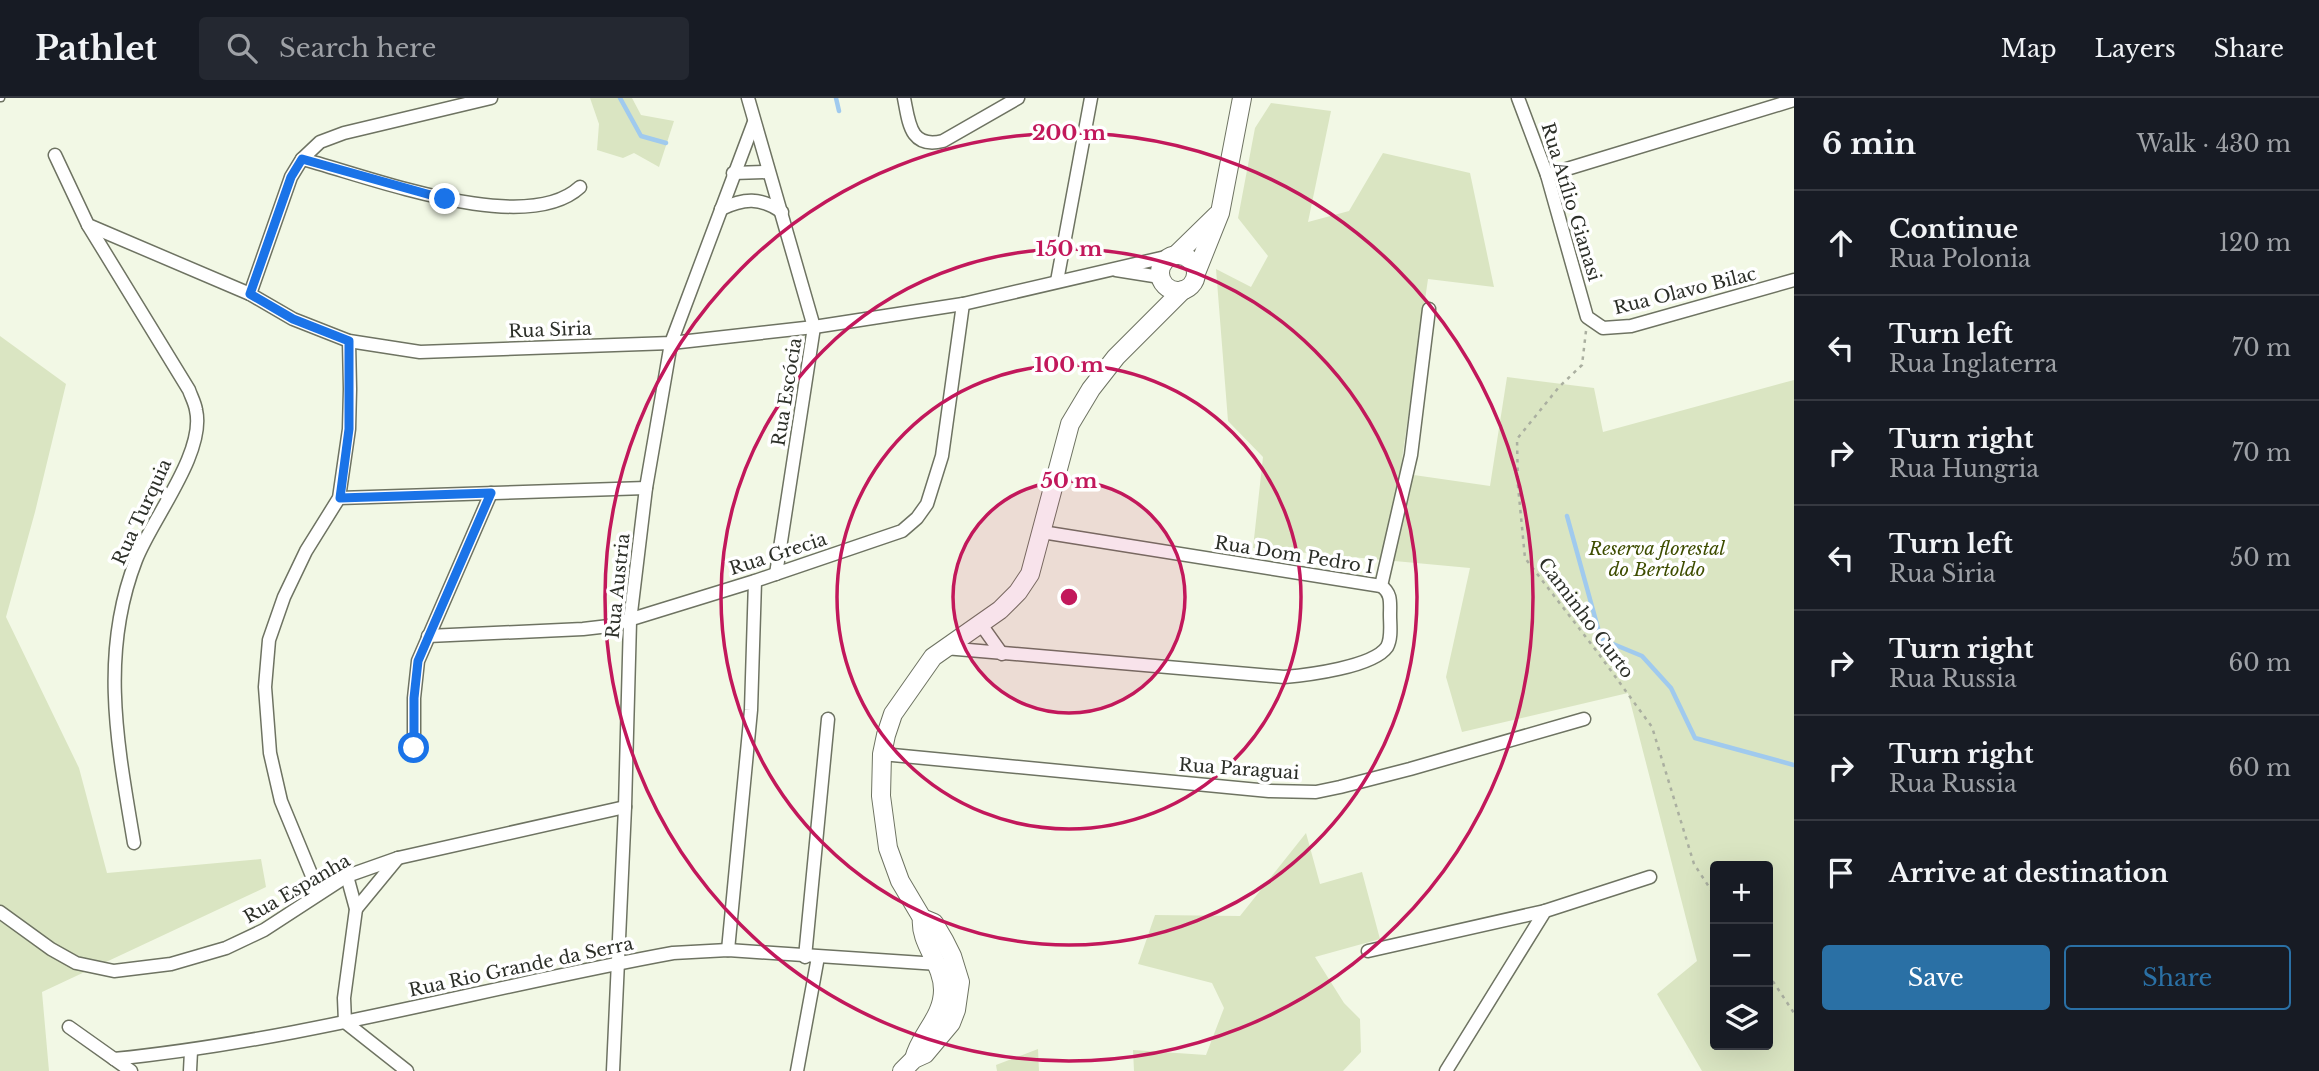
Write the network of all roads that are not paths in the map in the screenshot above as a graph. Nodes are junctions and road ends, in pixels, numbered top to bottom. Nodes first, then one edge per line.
1 (491, 98) edge
2 (748, 98) edge
3 (904, 98) edge
4 (1018, 98) edge
5 (1091, 98) edge
6 (1242, 98) edge
7 (1518, 98) edge
8 (1794, 100) edge
9 (754, 122) junction
10 (55, 155) dead end
11 (302, 159) junction
12 (768, 172) junction
13 (733, 173) junction
14 (1548, 175) junction
15 (580, 187) dead end
16 (721, 209) junction
17 (782, 212) junction
18 (1220, 213) junction
19 (88, 225) junction
20 (1173, 255) junction
21 (1109, 269) junction
22 (1196, 273) junction
23 (1161, 280) junction
24 (1057, 281) junction
25 (1794, 281) edge
26 (1183, 290) junction
27 (250, 294) junction
28 (963, 304) junction
29 (1429, 309) dead end
30 (1587, 317) joint
31 (814, 327) junction
32 (1143, 328) junction
33 (349, 341) junction
34 (671, 343) junction
35 (646, 488) junction
36 (491, 493) junction
37 (340, 498) junction
38 (1042, 532) junction
39 (776, 573) junction
40 (755, 581) junction
41 (1381, 586) junction
42 (630, 621) junction
43 (980, 623) junction
44 (428, 636) junction
45 (943, 648) junction
46 (1002, 654) junction
47 (828, 719) dead end
48 (1584, 719) dead end
49 (414, 748) dead end
50 (882, 754) junction
51 (625, 807) junction
52 (134, 843) dead end
53 (398, 858) junction
54 (348, 876) junction
55 (1650, 877) dead end
56 (319, 893) junction
57 (356, 909) junction
58 (1545, 911) junction
59 (0, 912) edge
60 (922, 918) junction
61 (728, 950) junction
62 (1368, 951) dead end
63 (811, 957) junction
64 (618, 963) junction
65 (938, 964) junction
66 (345, 1022) junction
67 (69, 1027) dead end
68 (191, 1051) junction
69 (114, 1059) junction
70 (908, 1065) edge
71 (131, 1071) edge
72 (190, 1071) edge
73 (407, 1071) edge
74 (613, 1071) edge
75 (797, 1071) edge
76 (1447, 1071) edge

1 - 11 street
2 - 9 street, Rua Escócia
3 - 4 street
5 - 24 street
6 - 18 street
7 - 14 street, Rua Atílio Gianasi
8 - 14 street
9 - 12 street, Rua Escócia
9 - 13 street, Rua Austria
10 - 19 street
11 - 15 street
11 - 27 street
12 - 13 street
12 - 17 street, Rua Escócia
13 - 16 street, Rua Austria
14 - 30 street, Rua Atílio Gianasi
16 - 17 street
16 - 34 street, Rua Austria
17 - 31 street, Rua Escócia
18 - 20 street
18 - 22 street
19 - 27 street, Rua Siria
19 - 52 street, Rua Turquia
20 - 21 street, Rua Siria
20 - 22 street
20 - 23 street
21 - 23 street, Rua Siria
21 - 24 street, Rua Siria
22 - 26 street
23 - 26 street
23 - 32 street
24 - 28 street, Rua Siria
25 - 30 street, Rua Olavo Bilac
26 - 32 street
27 - 33 street, Rua Siria
28 - 31 street, Rua Siria
28 - 39 street, Rua Grecia
29 - 41 street
31 - 34 street, Rua Siria
31 - 39 street, Rua Escócia
32 - 38 street
33 - 34 street, Rua Siria
33 - 37 street
34 - 35 street, Rua Austria
35 - 36 street
35 - 42 street, Rua Austria
36 - 37 street
36 - 44 street
37 - 56 street
38 - 41 street, Rua Dom Pedro I
38 - 43 street
39 - 40 street, Rua Grecia
40 - 42 street, Rua Grecia
40 - 61 street
41 - 46 street, Rua Dom Pedro I
42 - 44 street, Rua Grecia
42 - 51 street, Rua Austria
43 - 45 street
43 - 46 street
44 - 49 street
45 - 46 street, Rua Dom Pedro I
45 - 50 street
47 - 63 street
48 - 50 street, Rua Paraguai
50 - 60 street
51 - 53 street, Rua Espanha
51 - 64 street, Rua Austria
53 - 54 street, Rua Espanha
53 - 57 street
54 - 56 street, Rua Espanha
54 - 57 street
55 - 58 street
56 - 59 street, Rua Espanha
57 - 66 street
58 - 62 street
58 - 76 street
60 - 65 street
60 - 70 street
61 - 63 street, Rua Rio Grande da Serra
61 - 64 street, Rua Rio Grande da Serra
63 - 65 street, Rua Rio Grande da Serra
63 - 75 street
64 - 66 street, Rua Rio Grande da Serra
64 - 74 street, Rua Austria
65 - 70 street
66 - 68 street, Rua Rio Grande da Serra
66 - 73 street
67 - 69 street
68 - 69 street, Rua Rio Grande da Serra
68 - 72 street
69 - 71 street

